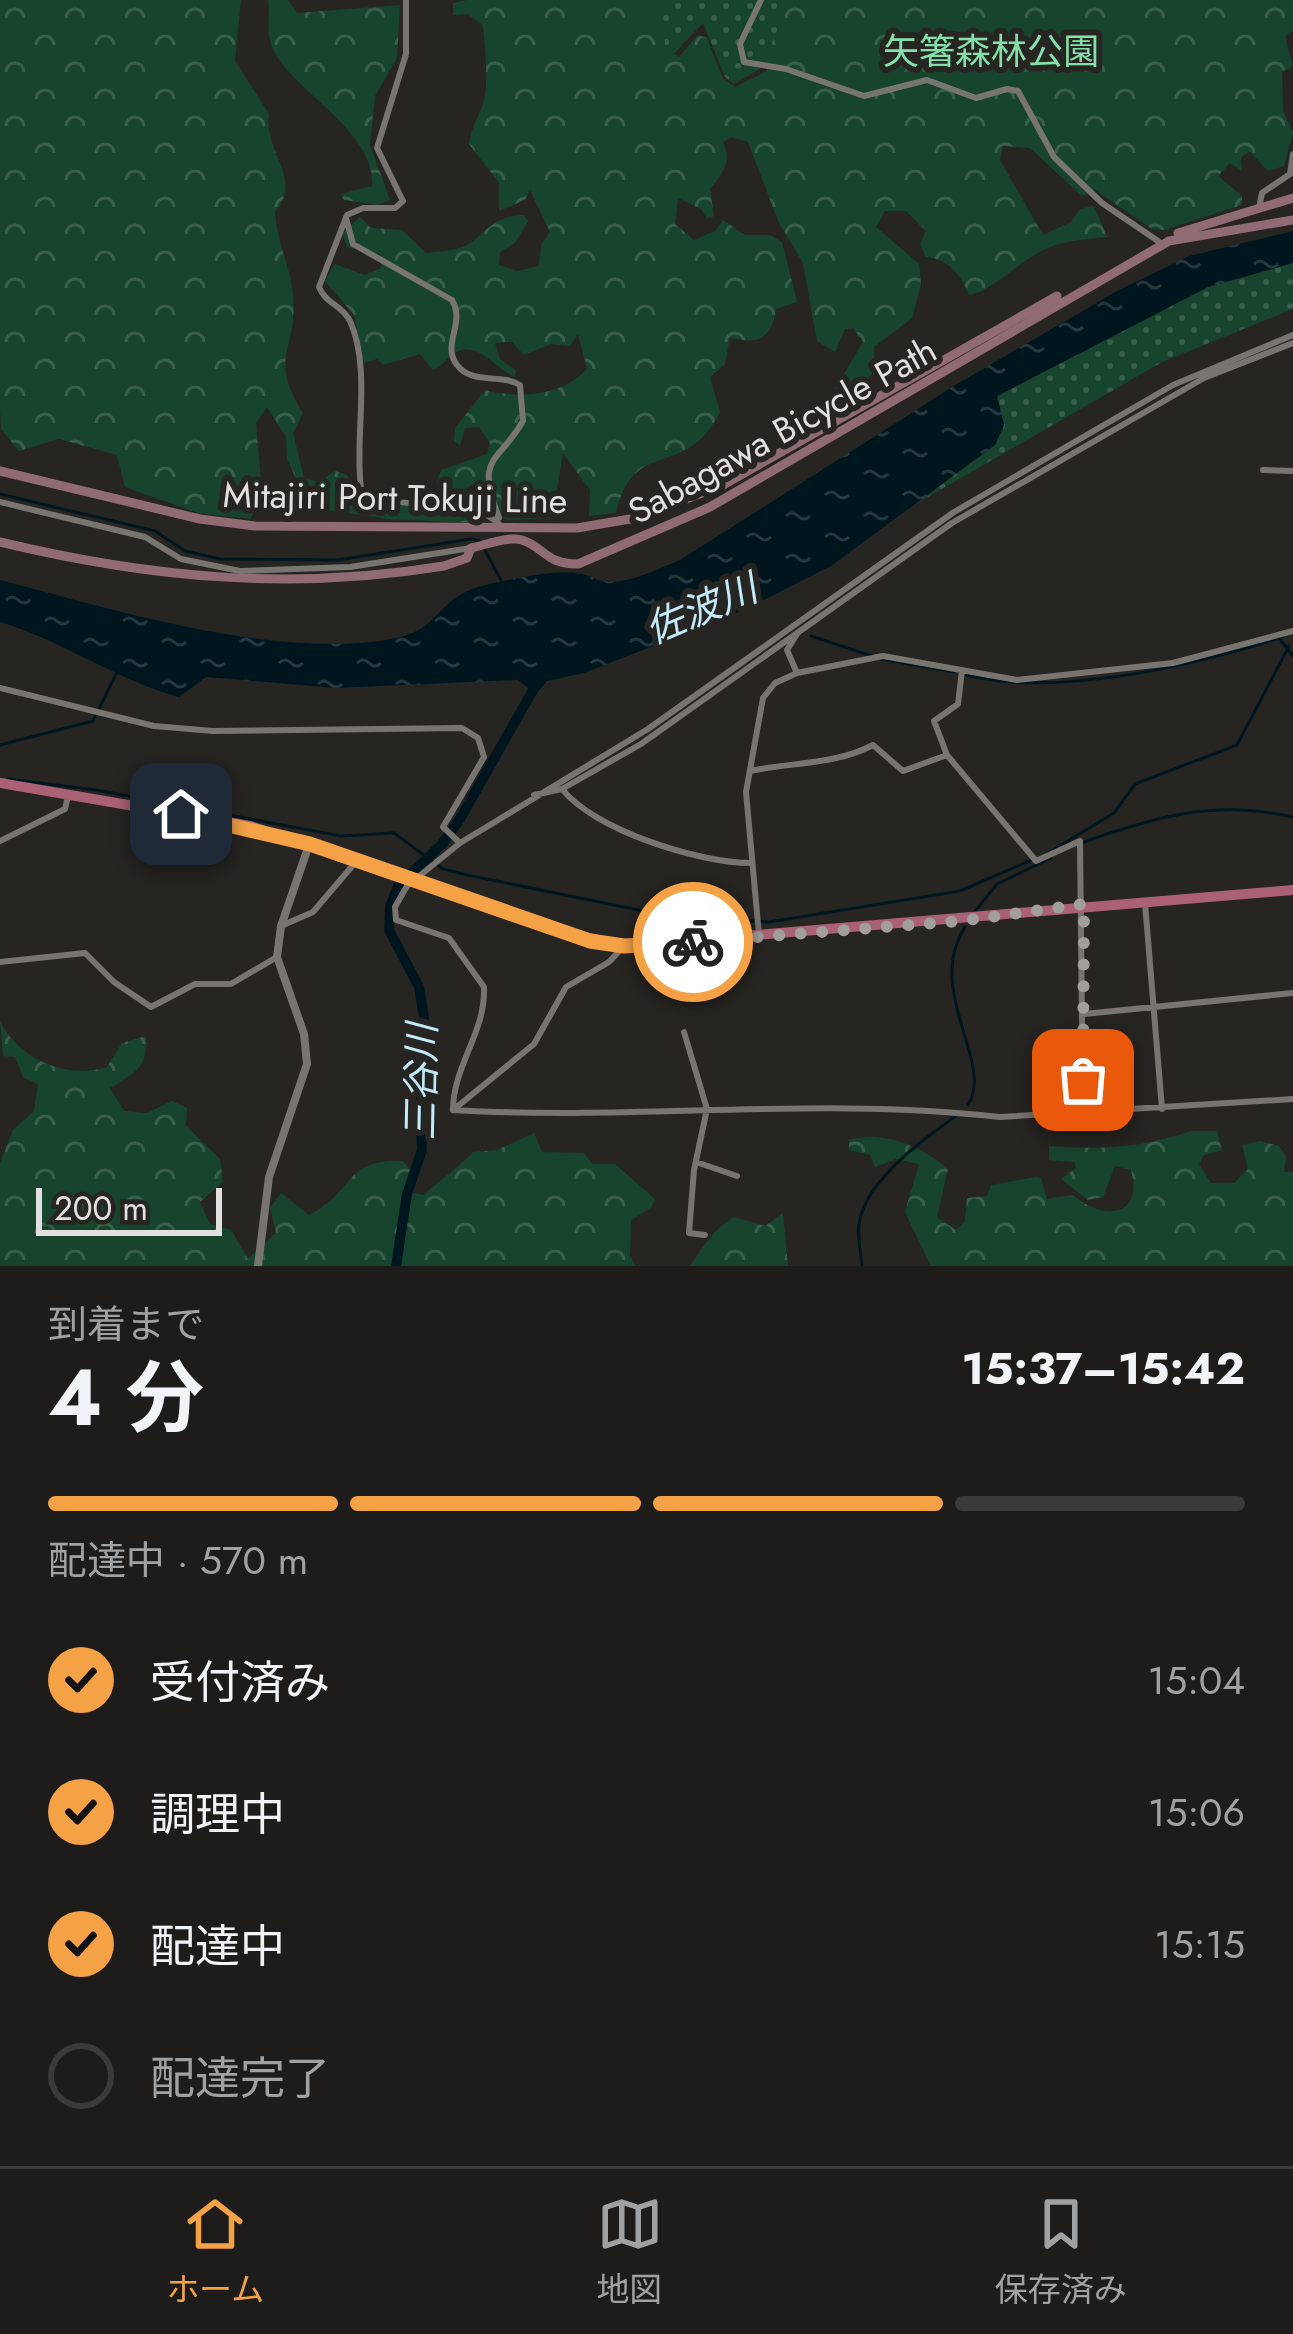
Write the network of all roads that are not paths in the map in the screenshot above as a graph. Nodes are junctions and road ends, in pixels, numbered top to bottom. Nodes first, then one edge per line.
1 (406, 0) edge
2 (761, 0) edge
3 (1293, 154) edge
4 (1293, 198) edge
5 (1258, 208) junction
6 (346, 215) junction
7 (1293, 220) edge
8 (1158, 241) junction
9 (1013, 330) junction
10 (992, 335) junction
11 (1293, 339) edge
12 (978, 354) junction
13 (826, 434) junction
14 (1262, 470) dead end
15 (0, 471) edge
16 (1293, 471) edge
17 (0, 502) edge
18 (497, 525) junction
19 (940, 533) junction
20 (0, 542) edge
21 (911, 542) junction
22 (492, 543) junction
23 (473, 548) junction
24 (823, 604) junction
25 (800, 631) junction
26 (1293, 631) edge
27 (961, 672) junction
28 (797, 673) junction
29 (0, 688) edge
30 (947, 755) junction
31 (750, 771) junction
32 (0, 783) edge
33 (562, 789) junction
34 (68, 794) junction
35 (534, 795) junction
36 (457, 840) junction
37 (0, 841) edge
38 (310, 844) junction
39 (355, 860) junction
40 (751, 862) junction
41 (408, 879) junction
42 (1293, 890) edge
43 (1144, 899) junction
44 (1084, 904) junction
45 (281, 926) junction
46 (759, 937) junction
47 (624, 946) junction
48 (277, 957) junction
49 (0, 962) edge
50 (1293, 993) edge
51 (1156, 1009) junction
52 (1084, 1014) junction
53 (684, 1032) dead end
54 (1293, 1099) edge
55 (1162, 1109) junction
56 (453, 1110) junction
57 (707, 1113) junction
58 (1083, 1113) junction
59 (696, 1162) junction
60 (737, 1176) dead end
61 (706, 1235) dead end
62 (258, 1266) edge

1 - 6 street
2 - 8 street
3 - 5 street
4 - 5 main road, Mitajiri Port Tokuji Line
5 - 8 main road, Mitajiri Port Tokuji Line
6 - 18 street
6 - 18 street
7 - 9 main road, Sabagawa Bicycle Path
8 - 10 main road, Mitajiri Port Tokuji Line
9 - 10 street
9 - 12 main road, Sabagawa Bicycle Path
10 - 12 street
10 - 13 main road, Mitajiri Port Tokuji Line
11 - 19 street
11 - 21 street
12 - 13 main road, Sabagawa Bicycle Path
13 - 18 main road, Mitajiri Port Tokuji Line
13 - 22 main road, Sabagawa Bicycle Path
14 - 16 street
15 - 18 main road, Mitajiri Port Tokuji Line
17 - 23 street
18 - 22 street
19 - 21 street
19 - 25 street
20 - 23 main road
21 - 24 street
22 - 23 main road
24 - 25 street
24 - 35 street
25 - 28 street
25 - 33 street
26 - 27 street
27 - 28 street
27 - 30 street
28 - 31 street
29 - 36 street
30 - 31 street
30 - 44 street
31 - 40 street
32 - 34 main road
33 - 35 street
33 - 40 street
34 - 37 street
34 - 38 main road
35 - 36 street
36 - 41 street
38 - 39 main road
38 - 45 street
39 - 41 main road
39 - 45 street
40 - 46 street
41 - 47 main road
41 - 56 street
42 - 43 main road
43 - 44 main road
43 - 51 street
44 - 46 main road
44 - 52 street
45 - 48 street
46 - 47 main road
47 - 56 street
48 - 49 street
48 - 62 street
50 - 51 street
51 - 52 street
51 - 55 street
52 - 58 street
53 - 57 street
54 - 55 street
55 - 58 street
56 - 57 street
57 - 58 street
57 - 59 street
59 - 60 street
59 - 61 street

